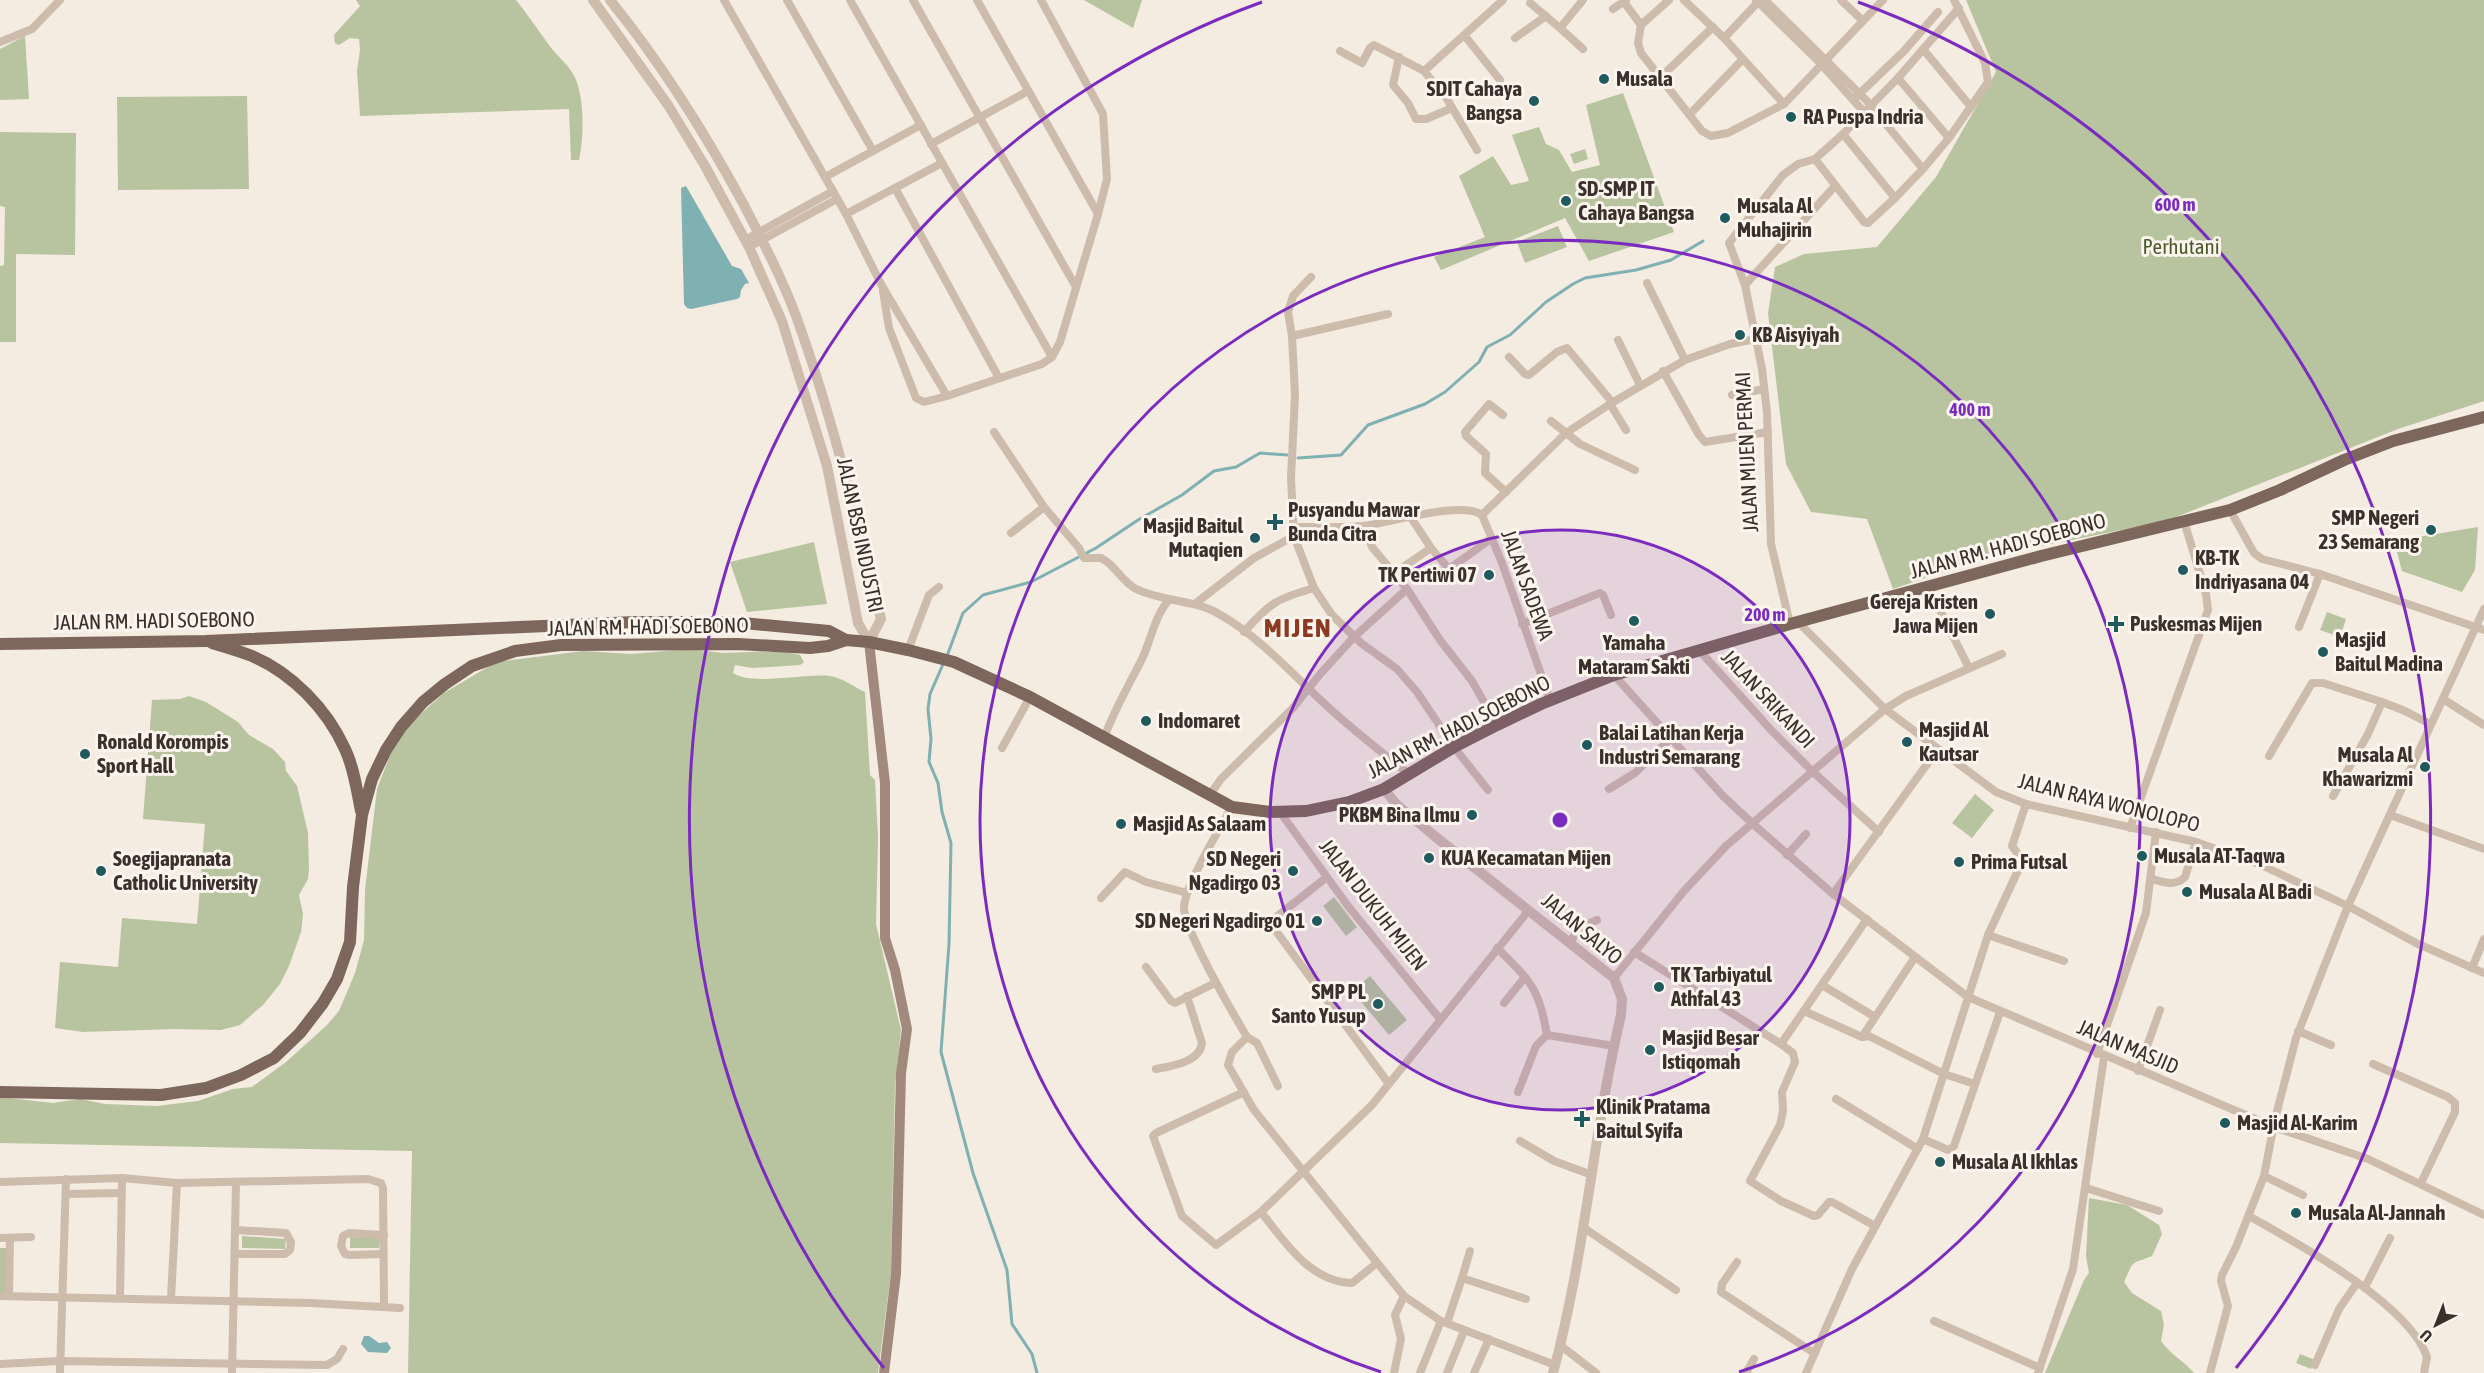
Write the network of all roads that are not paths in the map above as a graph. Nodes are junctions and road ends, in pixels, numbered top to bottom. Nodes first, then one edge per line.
1 (60, 0) edge
2 (593, 0) edge
3 (610, 0) edge
4 (724, 0) edge
5 (787, 0) edge
6 (850, 0) edge
7 (913, 0) edge
8 (977, 0) edge
9 (1041, 0) edge
10 (1503, 0) edge
11 (1583, 0) edge
12 (1669, 0) edge
13 (1684, 0) edge
14 (1841, 0) edge
15 (1883, 0) edge
16 (1954, 0) edge
17 (1530, 1) edge
18 (1625, 1) edge
19 (1760, 1) edge
20 (1959, 8) junction
21 (1613, 9) dead end
22 (1938, 12) dead end
23 (1546, 16) junction
24 (1863, 21) junction
25 (1641, 25) junction
26 (1713, 27) junction
27 (1560, 28) junction
28 (1465, 36) junction
29 (1515, 38) dead end
30 (1724, 38) junction
31 (0, 42) edge
32 (1583, 49) dead end
33 (1923, 49) junction
34 (1340, 51) dead end
35 (1399, 57) junction
36 (1743, 59) junction
37 (1824, 63) junction
38 (1424, 71) junction
39 (1660, 78) junction
40 (1898, 78) junction
41 (1500, 80) dead end
42 (1028, 91) junction
43 (1856, 97) junction
44 (1785, 104) junction
45 (1971, 107) junction
46 (1452, 108) junction
47 (1868, 109) junction
48 (1690, 114) junction
49 (980, 117) junction
50 (921, 125) junction
51 (1843, 134) junction
52 (1949, 138) junction
53 (931, 144) junction
54 (1477, 150) dead end
55 (873, 151) junction
56 (1815, 159) junction
57 (942, 163) junction
58 (1923, 169) junction
59 (825, 177) junction
60 (1835, 186) junction
61 (895, 188) junction
62 (835, 195) junction
63 (1895, 198) junction
64 (846, 214) junction
65 (1098, 214) junction
66 (760, 236) junction
67 (747, 244) junction
68 (1311, 277) dead end
69 (1647, 283) dead end
70 (881, 284) junction
71 (1745, 285) junction
72 (1076, 287) junction
73 (1388, 314) dead end
74 (1292, 336) junction
75 (1756, 339) junction
76 (1618, 340) dead end
77 (1052, 357) junction
78 (1509, 357) dead end
79 (1685, 360) junction
80 (1663, 371) junction
81 (999, 378) junction
82 (1640, 385) junction
83 (1764, 388) junction
84 (1732, 395) dead end
85 (946, 396) junction
86 (1611, 403) junction
87 (1503, 415) dead end
88 (2484, 417) edge
89 (1551, 421) dead end
90 (1626, 430) dead end
91 (994, 432) dead end
92 (1768, 432) junction
93 (1566, 433) junction
94 (1635, 470) dead end
95 (1506, 492) junction
96 (1044, 507) junction
97 (2230, 510) junction
98 (1482, 515) junction
99 (1410, 516) junction
100 (2184, 521) junction
101 (1364, 526) junction
102 (1294, 532) junction
103 (1011, 533) dead end
104 (1492, 538) junction
105 (1431, 548) junction
106 (1393, 574) junction
107 (2320, 574) junction
108 (939, 586) dead end
109 (1314, 588) junction
110 (1929, 588) junction
111 (1407, 589) junction
112 (1169, 600) junction
113 (1196, 603) junction
114 (2484, 609) edge
115 (1611, 615) dead end
116 (1794, 623) junction
117 (1522, 624) junction
118 (2299, 627) dead end
119 (2480, 628) edge
120 (1244, 632) junction
121 (1354, 637) junction
122 (846, 640) junction
123 (206, 641) junction
124 (869, 642) junction
125 (0, 644) edge
126 (908, 650) junction
127 (1699, 650) junction
128 (2002, 654) dead end
129 (1968, 668) junction
130 (1614, 675) junction
131 (1309, 689) junction
132 (1030, 697) junction
133 (2443, 699) junction
134 (1550, 700) junction
135 (2382, 702) junction
136 (1885, 709) junction
137 (2430, 724) junction
138 (1497, 725) junction
139 (2484, 725) edge
140 (1104, 738) junction
141 (1670, 740) junction
142 (1454, 747) junction
143 (1002, 748) dead end
144 (1938, 749) junction
145 (2269, 756) dead end
146 (1812, 771) junction
147 (1409, 774) junction
148 (1384, 789) junction
149 (1609, 789) dead end
150 (1488, 790) dead end
151 (1209, 796) junction
152 (2333, 796) dead end
153 (2026, 804) junction
154 (1232, 807) junction
155 (1280, 812) junction
156 (362, 815) junction
157 (2390, 815) junction
158 (1753, 824) junction
159 (2130, 828) junction
160 (1879, 832) junction
161 (2156, 832) junction
162 (1806, 834) dead end
163 (2196, 842) junction
164 (2484, 849) edge
165 (1787, 855) junction
166 (1327, 877) junction
167 (2152, 879) junction
168 (1187, 892) junction
169 (1833, 894) junction
170 (1101, 898) dead end
171 (2348, 906) junction
172 (1529, 910) junction
173 (1867, 919) junction
174 (1597, 920) dead end
175 (1988, 935) junction
176 (2484, 939) edge
177 (1569, 942) junction
178 (1497, 948) junction
179 (1634, 952) junction
180 (1915, 957) junction
181 (2064, 961) dead end
182 (1146, 967) dead end
183 (2472, 968) junction
184 (2484, 973) edge
185 (1525, 976) junction
186 (1614, 978) junction
187 (1215, 983) junction
188 (1822, 985) junction
189 (1187, 996) junction
190 (1968, 998) junction
191 (1504, 1003) dead end
192 (2160, 1010) dead end
193 (1804, 1011) junction
194 (2000, 1012) junction
195 (1875, 1017) junction
196 (1440, 1019) junction
197 (2298, 1031) junction
198 (1547, 1035) junction
199 (1247, 1037) junction
200 (1862, 1037) junction
201 (1781, 1044) junction
202 (2331, 1044) dead end
203 (1614, 1046) junction
204 (2101, 1055) junction
205 (2373, 1064) dead end
206 (1156, 1069) dead end
207 (2138, 1071) junction
208 (1944, 1074) junction
209 (1389, 1084) junction
210 (1975, 1084) junction
211 (1278, 1086) dead end
212 (0, 1092) edge
213 (1244, 1092) junction
214 (1518, 1092) dead end
215 (1836, 1099) dead end
216 (2274, 1127) junction
217 (1923, 1139) junction
218 (1520, 1141) dead end
219 (1918, 1149) junction
220 (1305, 1172) junction
221 (1592, 1175) junction
222 (2264, 1176) junction
223 (122, 1178) junction
224 (66, 1179) junction
225 (0, 1182) edge
226 (177, 1183) junction
227 (236, 1183) junction
228 (2421, 1183) junction
229 (2086, 1188) junction
230 (121, 1193) junction
231 (66, 1194) junction
232 (2303, 1195) dead end
233 (2160, 1211) dead end
234 (1261, 1212) junction
235 (2249, 1215) junction
236 (2484, 1215) edge
237 (1875, 1226) junction
238 (1584, 1228) junction
239 (236, 1230) junction
240 (384, 1235) junction
241 (31, 1237) dead end
242 (5, 1238) edge
243 (2390, 1238) dead end
244 (1470, 1251) dead end
245 (236, 1254) junction
246 (383, 1254) junction
247 (1737, 1262) dead end
248 (1377, 1263) junction
249 (1462, 1278) junction
250 (2361, 1285) junction
251 (1676, 1290) dead end
252 (4, 1296) edge
253 (1404, 1296) junction
254 (120, 1297) junction
255 (64, 1298) junction
256 (171, 1299) junction
257 (1526, 1299) dead end
258 (234, 1302) junction
259 (384, 1305) junction
260 (400, 1308) dead end
261 (1934, 1321) dead end
262 (1444, 1322) junction
263 (1464, 1331) junction
264 (1489, 1339) junction
265 (1560, 1344) junction
266 (343, 1349) dead end
267 (1814, 1353) junction
268 (1754, 1359) dead end
269 (60, 1361) junction
270 (0, 1364) edge
271 (2315, 1365) dead end
272 (232, 1369) edge
273 (1554, 1369) edge
274 (2039, 1371) edge
275 (60, 1373) edge
276 (884, 1373) edge
277 (1394, 1373) edge
278 (1420, 1373) edge
279 (1447, 1373) edge
280 (1474, 1373) edge
281 (1596, 1373) edge
282 (1746, 1373) edge
283 (1806, 1373) edge
284 (2210, 1373) edge
285 (2424, 1373) edge

1 - 31 street
2 - 67 street, JALAN BSB INDUSTRI
3 - 66 street, JALAN BSB INDUSTRI
4 - 59 street
5 - 55 street
6 - 50 street
7 - 49 street
8 - 42 street
9 - 65 street
10 - 28 street
11 - 27 street
12 - 25 street
13 - 26 street
14 - 24 street
15 - 24 street
16 - 20 street
17 - 23 street
18 - 21 street
18 - 25 street
19 - 30 street
19 - 37 street
20 - 33 street
20 - 45 street
22 - 43 street
23 - 27 street
23 - 29 street
24 - 37 street
25 - 39 street
26 - 30 street
26 - 39 street
27 - 32 street
28 - 38 street
28 - 41 street
30 - 36 street
33 - 40 street
33 - 45 street
34 - 35 street
35 - 38 street
35 - 46 street
36 - 44 street
36 - 48 street
37 - 43 street
37 - 44 street
38 - 46 street
39 - 48 street
40 - 47 street
40 - 52 street
42 - 49 street
42 - 65 street
43 - 47 street
44 - 48 street
45 - 52 street
46 - 54 street
47 - 51 street
47 - 58 street
49 - 53 street
49 - 72 street
50 - 53 street
50 - 55 street
51 - 56 street
51 - 63 street
52 - 58 street
53 - 57 street
55 - 59 street
56 - 60 street
56 - 71 street, JALAN MIJEN PERMAI
57 - 61 street
57 - 77 street
58 - 63 street
59 - 62 street
60 - 63 street
60 - 71 street
61 - 64 street
61 - 81 street
62 - 64 street
62 - 66 street
64 - 70 street
65 - 72 street
66 - 67 street
66 - 124 street, JALAN BSB INDUSTRI
67 - 124 street, JALAN BSB INDUSTRI
68 - 74 street
69 - 79 street
70 - 85 street
70 - 85 street
71 - 75 street, JALAN MIJEN PERMAI
72 - 77 street
73 - 74 street
74 - 102 street
75 - 79 street
75 - 83 street, JALAN MIJEN PERMAI
76 - 82 street
77 - 81 street
78 - 86 street
79 - 80 street
80 - 82 street
80 - 92 street
81 - 85 street
82 - 86 street
83 - 84 street
83 - 92 street, JALAN MIJEN PERMAI
86 - 90 street
86 - 93 street
87 - 95 street
88 - 97 main road, JALAN RM. HADI SOEBONO
89 - 93 street
91 - 96 street
92 - 116 street, JALAN MIJEN PERMAI
93 - 94 street
93 - 95 street
95 - 98 street
96 - 103 street
96 - 112 street
97 - 100 main road, JALAN RM. HADI SOEBONO
97 - 107 street
98 - 99 street
98 - 104 street, JALAN SADEWA
99 - 101 street
99 - 105 street
100 - 110 main road, JALAN RM. HADI SOEBONO
100 - 159 street
101 - 102 street
101 - 106 street
102 - 109 street
102 - 113 street
104 - 105 street
104 - 117 street, JALAN SADEWA
105 - 106 street
106 - 111 street
107 - 118 street
107 - 119 street
108 - 126 street
109 - 120 street
109 - 121 street
110 - 116 main road, JALAN RM. HADI SOEBONO
110 - 129 street
111 - 121 street
111 - 138 street
112 - 113 street
112 - 140 street
113 - 120 street
114 - 119 street
115 - 117 street
116 - 127 main road, JALAN RM. HADI SOEBONO
116 - 136 street, JALAN RAYA WONOLOPO
117 - 134 street, JALAN SADEWA
119 - 133 street
120 - 131 street
121 - 131 street
121 - 142 street
122 - 123 main road, JALAN RM. HADI SOEBONO
122 - 124 main road, JALAN RM. HADI SOEBONO
122 - 156 main road, JALAN RM. HADI SOEBONO
123 - 125 main road, JALAN RM. HADI SOEBONO
123 - 156 main road
124 - 126 main road, JALAN RM. HADI SOEBONO
124 - 276 main road
126 - 132 main road, JALAN RM. HADI SOEBONO
127 - 130 main road, JALAN RM. HADI SOEBONO
127 - 146 street, JALAN SRIKANDI
128 - 129 street
129 - 136 street
130 - 134 main road, JALAN RM. HADI SOEBONO
130 - 141 street, JALAN MASJID
131 - 147 street
131 - 151 street
132 - 140 main road, JALAN RM. HADI SOEBONO
132 - 143 street
133 - 137 street
133 - 139 street
134 - 138 main road, JALAN RM. HADI SOEBONO
135 - 137 street
135 - 145 street
135 - 152 street
136 - 144 street, JALAN RAYA WONOLOPO
136 - 146 street
137 - 157 street
138 - 142 main road, JALAN RM. HADI SOEBONO
140 - 151 main road, JALAN RM. HADI SOEBONO
141 - 149 street
141 - 158 street, JALAN MASJID
142 - 147 main road, JALAN RM. HADI SOEBONO
142 - 150 street
144 - 153 street, JALAN RAYA WONOLOPO
144 - 160 street
146 - 158 street
146 - 160 street, JALAN SRIKANDI
147 - 148 main road, JALAN RM. HADI SOEBONO
148 - 155 main road, JALAN RM. HADI SOEBONO
148 - 172 street, JALAN SALYO
151 - 154 main road, JALAN RM. HADI SOEBONO
153 - 159 street, JALAN RAYA WONOLOPO
153 - 175 street
154 - 155 main road, JALAN RM. HADI SOEBONO
154 - 168 street
155 - 166 street, JALAN DUKUH MIJEN
156 - 212 main road, JALAN RM. HADI SOEBONO
157 - 164 street
157 - 171 street
158 - 165 street, JALAN MASJID
158 - 179 street
159 - 161 street, JALAN RAYA WONOLOPO
160 - 169 street
161 - 163 street, JALAN RAYA WONOLOPO
161 - 167 street
162 - 165 street
163 - 167 street
163 - 171 street, JALAN RAYA WONOLOPO
165 - 169 street, JALAN MASJID
166 - 196 street, JALAN DUKUH MIJEN
166 - 209 street
167 - 204 street
168 - 170 street
168 - 187 street
169 - 173 street, JALAN MASJID
171 - 183 street, JALAN RAYA WONOLOPO
171 - 197 street
172 - 177 street, JALAN SALYO
172 - 178 street
173 - 180 street, JALAN MASJID
173 - 188 street
174 - 177 street
175 - 181 street
175 - 190 street
176 - 183 street
177 - 186 street, JALAN SALYO
178 - 185 street
178 - 196 street
179 - 186 street
179 - 201 street
180 - 190 street, JALAN MASJID
180 - 195 street
182 - 189 street
183 - 184 street, JALAN RAYA WONOLOPO
185 - 191 street
185 - 198 street
186 - 203 street, JALAN SALYO
187 - 189 street
187 - 199 street
188 - 193 street
188 - 195 street
189 - 206 street
190 - 194 street, JALAN MASJID
190 - 208 street
192 - 207 street
193 - 200 street
193 - 201 street
194 - 204 street, JALAN MASJID
194 - 210 street
195 - 200 street
196 - 209 street
197 - 202 street
197 - 216 street
198 - 203 street
198 - 214 street
199 - 211 street
199 - 213 street
200 - 208 street
201 - 237 street
203 - 221 street, JALAN SALYO
204 - 207 street, JALAN MASJID
204 - 229 street
205 - 228 street
207 - 216 street, JALAN MASJID
208 - 210 street
208 - 217 street
209 - 220 street
210 - 217 street
213 - 220 street
213 - 234 street
215 - 219 street
216 - 222 street
216 - 228 street, JALAN MASJID
217 - 219 street
218 - 221 street
219 - 237 street
220 - 234 street
220 - 248 street
221 - 238 street, JALAN SALYO
222 - 232 street
222 - 235 street
223 - 224 street
223 - 226 street
223 - 230 street
224 - 225 street
224 - 231 street
226 - 227 street
226 - 256 street
227 - 239 street
227 - 240 street
228 - 236 street, JALAN MASJID
229 - 233 street
229 - 274 street
230 - 231 street
230 - 254 street
231 - 255 street
234 - 248 street
235 - 250 street
235 - 284 street
237 - 267 street
238 - 251 street
238 - 265 street, JALAN SALYO
239 - 245 street
239 - 245 street
240 - 246 street
240 - 246 street
241 - 242 street
242 - 252 street
243 - 250 street
244 - 249 street
245 - 258 street
246 - 259 street
247 - 267 street
248 - 253 street
249 - 257 street
249 - 262 street
250 - 271 street
250 - 285 street
252 - 255 street
253 - 262 street
253 - 277 street
254 - 255 street
254 - 256 street
255 - 269 street
256 - 258 street
258 - 259 street
258 - 272 street
259 - 260 street
261 - 274 street
262 - 263 street
262 - 278 street
263 - 264 street
263 - 279 street
264 - 273 street
264 - 280 street
265 - 273 street, JALAN SALYO
265 - 281 street
266 - 272 street
267 - 283 street
268 - 282 street
269 - 270 street
269 - 272 street
269 - 275 street

